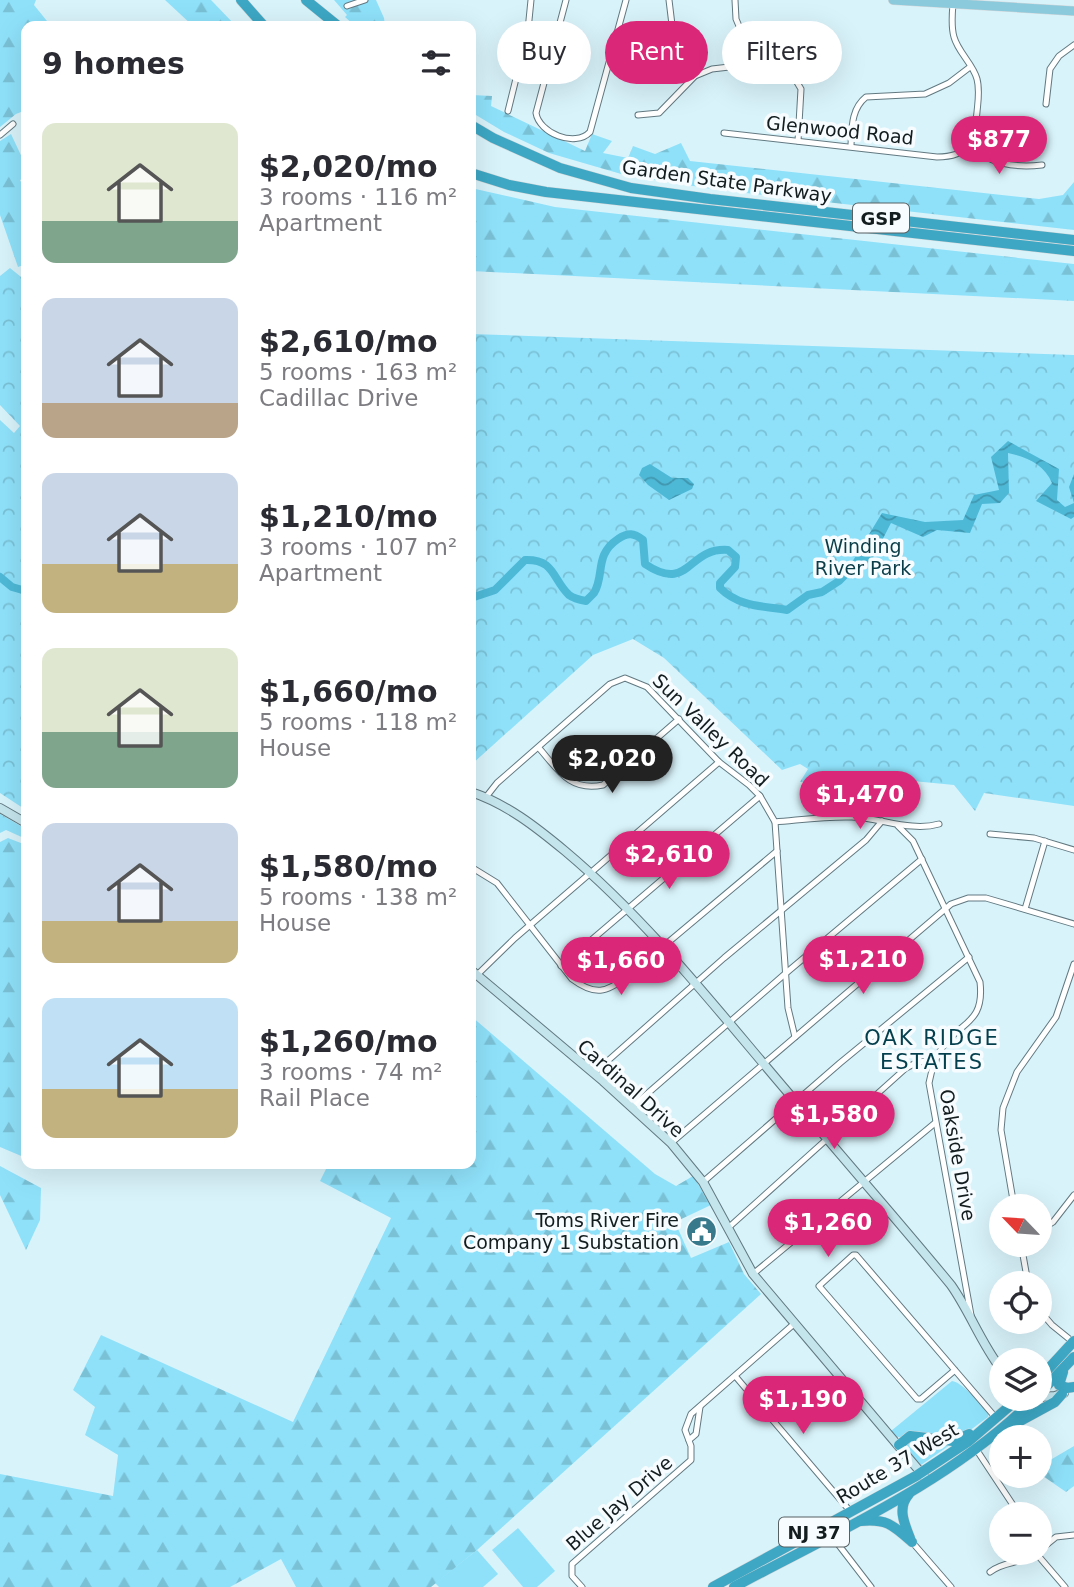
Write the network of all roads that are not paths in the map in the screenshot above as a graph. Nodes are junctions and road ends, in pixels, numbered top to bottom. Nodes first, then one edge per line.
1 (241, 0) edge
2 (306, 0) edge
3 (312, 0) edge
4 (365, 0) edge
5 (531, 0) edge
6 (566, 0) edge
7 (626, 0) edge
8 (669, 0) edge
9 (735, 0) edge
10 (893, 0) edge
11 (984, 3) edge
12 (953, 4) junction
13 (1029, 4) edge
14 (347, 6) dead end
15 (1074, 11) edge
16 (327, 17) junction
17 (260, 21) edge
18 (332, 21) edge
19 (672, 21) edge
20 (737, 21) edge
21 (1074, 45) edge
22 (970, 67) junction
23 (687, 84) edge
24 (799, 84) edge
25 (1046, 104) dead end
26 (508, 111) dead end
27 (638, 115) dead end
28 (13, 124) dead end
29 (476, 128) edge
30 (724, 133) dead end
31 (0, 135) edge
32 (798, 141) junction
33 (851, 145) junction
34 (969, 146) junction
35 (1042, 165) dead end
36 (476, 175) edge
37 (1074, 240) edge
38 (1074, 251) edge
39 (679, 719) junction
40 (539, 748) junction
41 (719, 762) junction
42 (476, 794) edge
43 (760, 796) junction
44 (486, 797) junction
45 (0, 808) edge
46 (21, 820) edge
47 (882, 821) junction
48 (775, 822) junction
49 (939, 824) dead end
50 (898, 826) junction
51 (990, 834) dead end
52 (1045, 841) junction
53 (1074, 850) edge
54 (777, 851) junction
55 (922, 859) junction
56 (476, 870) edge
57 (591, 873) junction
58 (627, 909) junction
59 (946, 909) junction
60 (1025, 909) junction
61 (781, 910) junction
62 (1074, 924) edge
63 (530, 926) junction
64 (662, 947) junction
65 (969, 957) junction
66 (1074, 964) edge
67 (561, 966) junction
68 (476, 971) edge
69 (786, 973) junction
70 (476, 975) edge
71 (695, 984) junction
72 (1065, 995) junction
73 (1074, 998) edge
74 (729, 1023) junction
75 (795, 1037) junction
76 (936, 1060) junction
77 (764, 1064) junction
78 (594, 1073) junction
79 (796, 1102) junction
80 (632, 1107) junction
81 (935, 1123) junction
82 (828, 1139) junction
83 (671, 1143) junction
84 (864, 1181) junction
85 (703, 1182) junction
86 (1012, 1194) edge
87 (1074, 1195) edge
88 (1052, 1223) edge
89 (728, 1228) junction
90 (753, 1274) junction
91 (972, 1318) junction
92 (794, 1323) junction
93 (1052, 1325) edge
94 (1074, 1341) edge
95 (989, 1351) edge
96 (1074, 1357) edge
97 (1052, 1365) edge
98 (1066, 1365) junction
99 (955, 1370) junction
100 (736, 1377) junction
101 (1052, 1380) edge
102 (1074, 1388) edge
103 (1062, 1394) junction
104 (1052, 1395) edge
105 (700, 1407) junction
106 (1004, 1411) edge
107 (1021, 1411) edge
108 (995, 1419) junction
109 (1005, 1425) edge
110 (1011, 1425) edge
111 (989, 1439) edge
112 (689, 1440) junction
113 (899, 1445) junction
114 (976, 1449) junction
115 (925, 1477) junction
116 (914, 1489) junction
117 (1011, 1502) edge
118 (850, 1511) junction
119 (856, 1522) junction
120 (831, 1535) junction
121 (1074, 1535) edge
122 (1052, 1540) edge
123 (912, 1542) junction
124 (1001, 1565) edge
125 (1047, 1565) edge
126 (990, 1572) dead end
127 (582, 1587) edge
128 (713, 1587) edge
129 (734, 1587) edge
130 (871, 1587) edge
131 (951, 1587) edge
132 (1065, 1587) edge

1 - 17 highway
2 - 16 highway
3 - 16 highway
4 - 14 street
5 - 26 street
6 - 7 street
8 - 19 street
9 - 20 street
10 - 12 main road
11 - 12 main road
11 - 13 main road
12 - 22 street
13 - 15 main road
16 - 18 highway
21 - 25 street
22 - 33 street
22 - 34 street
23 - 27 street
24 - 32 street
28 - 31 street
29 - 37 highway, Garden State Parkway / GSP
30 - 32 street, Glenwood Road
32 - 33 street, Glenwood Road
33 - 34 street, Glenwood Road
34 - 35 street
36 - 38 highway, Garden State Parkway / GSP
39 - 40 street
39 - 40 street, Sun Valley Road
39 - 41 street, Sun Valley Road
40 - 44 street, Sun Valley Road
41 - 43 street, Sun Valley Road
41 - 57 street
42 - 44 main road
43 - 48 street, Sun Valley Road
43 - 58 street
44 - 57 main road
45 - 46 main road
47 - 48 street
47 - 50 street
47 - 61 street
48 - 54 street, Sun Valley Road
49 - 50 street
50 - 55 street, Oakside Drive
51 - 52 street
52 - 53 street
52 - 60 street
54 - 61 street, Sun Valley Road
54 - 64 street
55 - 59 street, Oakside Drive
55 - 69 street
56 - 63 street
57 - 58 main road
57 - 63 street
58 - 64 main road
58 - 67 street
59 - 60 street
59 - 65 street, Oakside Drive
59 - 75 street
60 - 62 street
61 - 69 street, Sun Valley Road
61 - 71 street
63 - 67 street
63 - 68 street
64 - 67 street
64 - 71 main road
65 - 76 street, Oakside Drive
65 - 79 street
66 - 72 street
69 - 74 street
69 - 75 street, Sun Valley Road
70 - 78 main road, Cardinal Drive
71 - 74 main road
71 - 78 street
72 - 73 street
72 - 86 street
74 - 77 main road
74 - 80 street
75 - 77 street
76 - 81 street, Oakside Drive
76 - 82 street
77 - 79 main road
77 - 83 street
78 - 80 main road, Cardinal Drive
79 - 82 main road
79 - 85 street
80 - 83 main road, Cardinal Drive
81 - 84 street
81 - 91 street, Oakside Drive
82 - 84 main road
82 - 89 street
83 - 85 main road, Cardinal Drive
84 - 90 street
84 - 91 main road
85 - 89 main road, Cardinal Drive
87 - 88 street
89 - 90 main road, Cardinal Drive
90 - 92 main road, Cardinal Drive
91 - 95 main road
92 - 100 street, Blue Jay Drive
92 - 113 main road, Cardinal Drive
93 - 94 street
94 - 97 highway
96 - 98 highway, Route 37 West / NJ 37
98 - 101 highway, Route 37 West / NJ 37
98 - 102 highway
99 - 99 street
99 - 108 street
100 - 105 street, Blue Jay Drive
100 - 118 street
102 - 103 main road
103 - 104 main road
103 - 110 highway
105 - 112 street
105 - 112 street, Blue Jay Drive
106 - 108 highway, Route 37 West / NJ 37
107 - 109 highway, Route 37 West / NJ 37
108 - 113 highway
108 - 115 highway, Route 37 West / NJ 37
111 - 114 highway, Route 37 West / NJ 37
112 - 127 street, Blue Jay Drive
113 - 115 main road, Cardinal Drive
114 - 115 highway, Route 37 West / NJ 37
114 - 117 street
115 - 116 highway, Route 37 West / NJ 37
115 - 118 highway, Route 37 West / NJ 37
116 - 119 highway, Route 37 West / NJ 37
116 - 123 highway
118 - 128 highway, Route 37 West / NJ 37
119 - 120 highway, Route 37 West / NJ 37
119 - 123 highway
120 - 129 highway, Route 37 West / NJ 37
120 - 130 street
121 - 122 street
123 - 131 street
124 - 126 street
125 - 132 street

